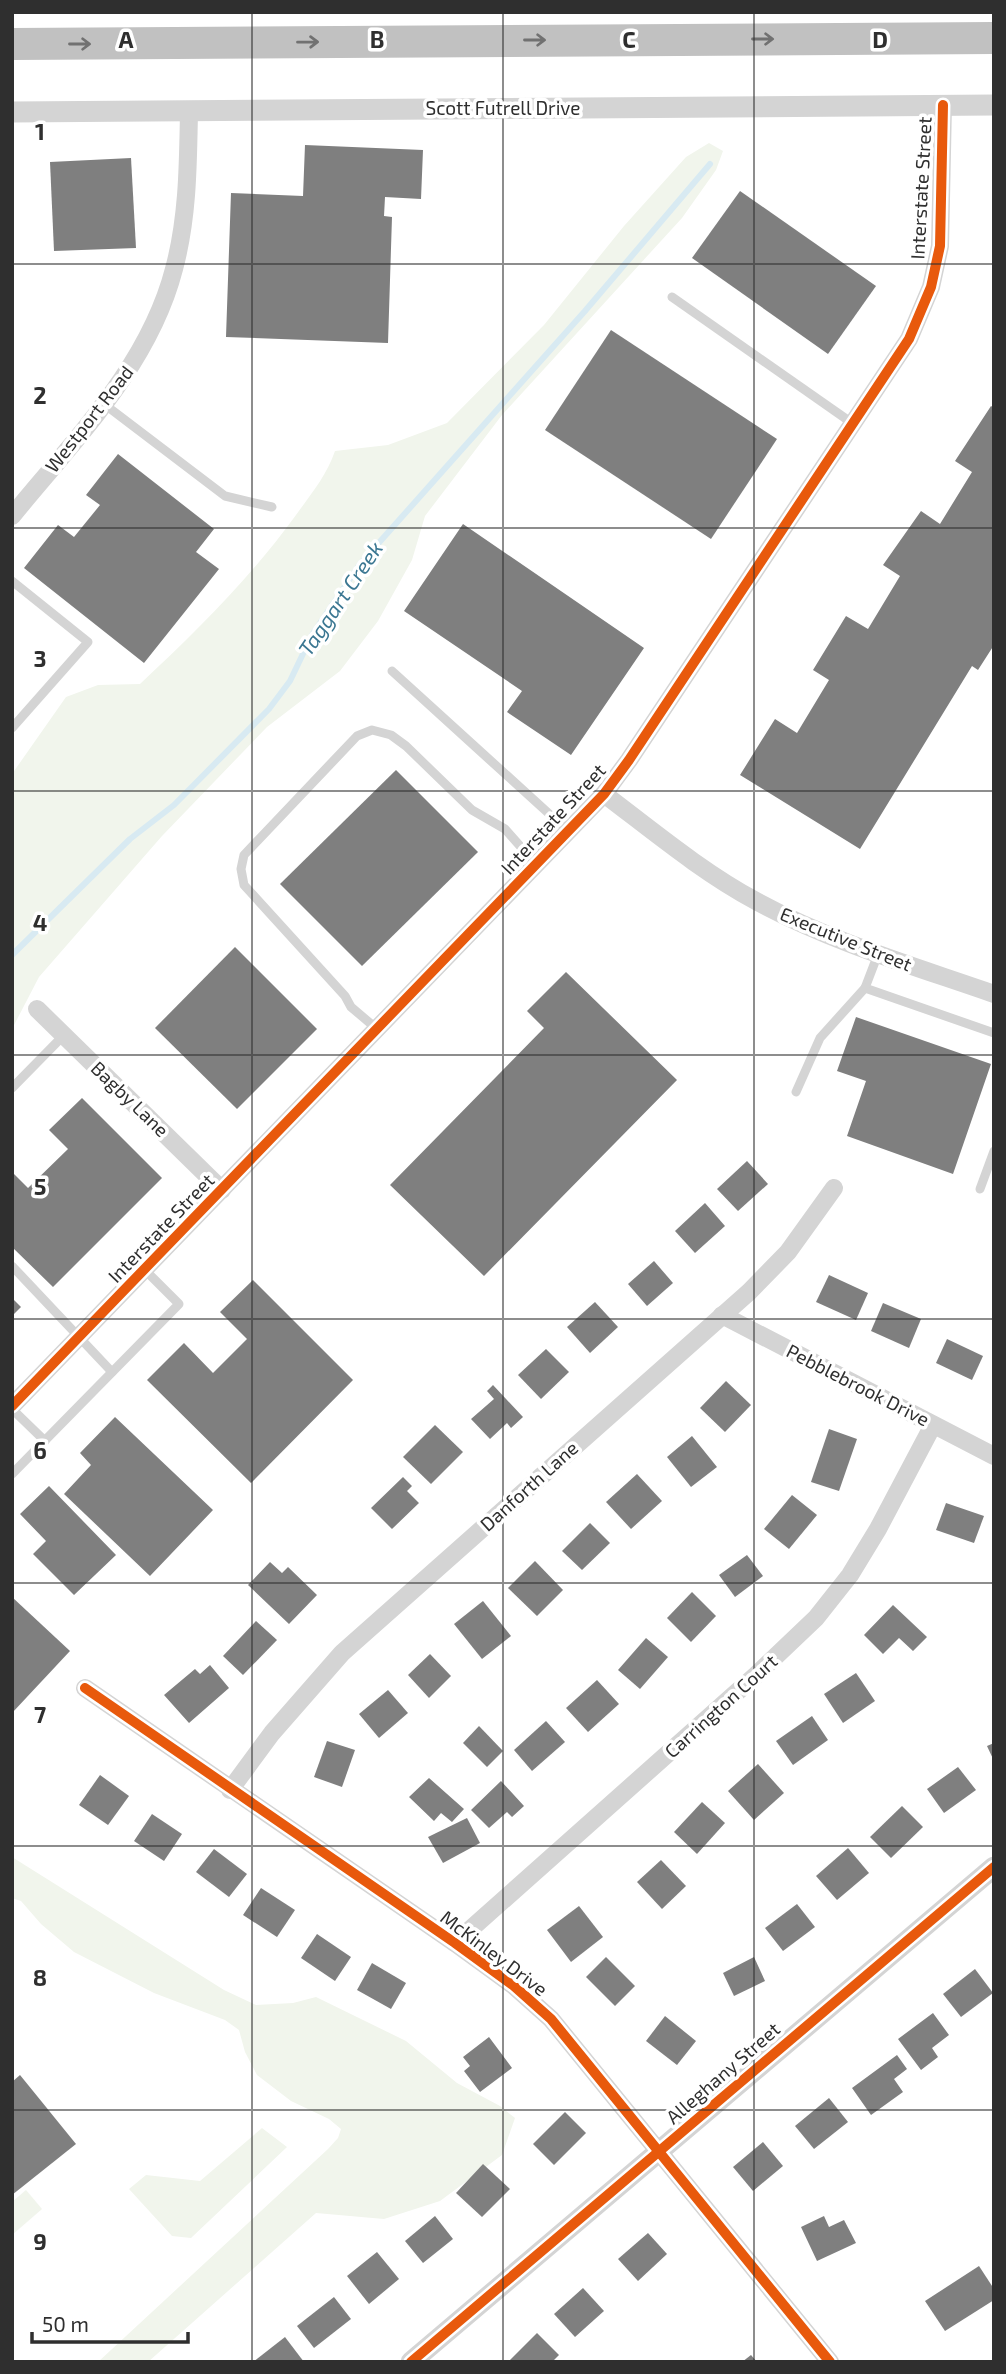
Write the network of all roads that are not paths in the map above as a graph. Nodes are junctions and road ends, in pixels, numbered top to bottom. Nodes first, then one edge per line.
1 (994, 38) edge
2 (12, 44) edge
3 (943, 105) junction
4 (994, 105) edge
5 (189, 110) junction
6 (12, 112) edge
7 (672, 297) dead end
8 (104, 404) junction
9 (852, 423) junction
10 (272, 507) dead end
11 (12, 516) edge
12 (12, 581) edge
13 (393, 671) dead end
14 (12, 728) edge
15 (604, 793) junction
16 (568, 831) junction
17 (536, 864) junction
18 (878, 953) junction
19 (865, 988) junction
20 (994, 994) edge
21 (37, 1009) dead end
22 (377, 1029) junction
23 (994, 1033) edge
24 (64, 1035) junction
25 (12, 1088) edge
26 (796, 1093) dead end
27 (994, 1151) edge
28 (834, 1188) dead end
29 (980, 1189) dead end
30 (222, 1190) junction
31 (12, 1266) edge
32 (145, 1269) junction
33 (722, 1315) junction
34 (78, 1338) junction
35 (112, 1372) junction
36 (12, 1408) edge
37 (933, 1424) junction
38 (45, 1441) junction
39 (994, 1456) edge
40 (12, 1474) edge
41 (85, 1688) dead end
42 (230, 1790) junction
43 (994, 1867) edge
44 (455, 1944) junction
45 (659, 2150) junction
46 (411, 2362) edge
47 (830, 2362) edge

2 -> 1 highway
3 - 4 street, Scott Futrell Drive
3 - 5 street, Scott Futrell Drive
3 - 9 street, Interstate Street
5 - 6 street, Scott Futrell Drive
5 - 8 street, Westport Road
7 - 9 lane
8 - 10 lane
8 - 11 street, Westport Road
9 - 15 street, Interstate Street
12 - 14 lane
13 - 16 lane
15 - 16 street, Interstate Street
15 - 18 street, Executive Street
16 - 17 street, Interstate Street
17 - 22 street, Interstate Street
17 - 22 lane
18 - 19 lane
18 - 20 street, Executive Street
19 - 23 lane
19 - 26 lane
21 - 24 street, Bagby Lane
22 - 30 street, Interstate Street
24 - 25 lane
24 - 30 street, Bagby Lane
27 - 29 lane
28 - 33 street, Danforth Lane
30 - 32 street, Interstate Street
31 - 34 lane
32 - 34 street, Interstate Street
32 - 35 lane
33 - 37 street, Pebblebrook Drive
33 - 42 street, Danforth Lane
34 - 35 lane
34 - 36 street, Interstate Street
35 - 38 lane
36 - 38 lane
37 - 39 street, Pebblebrook Drive
37 - 44 street, Carrington Court
38 - 40 lane
41 - 42 street, McKinley Drive
42 - 44 street, McKinley Drive
43 - 45 street, Alleghany Street
44 - 45 street, McKinley Drive
45 - 46 street, Alleghany Street
45 - 47 street, McKinley Drive

